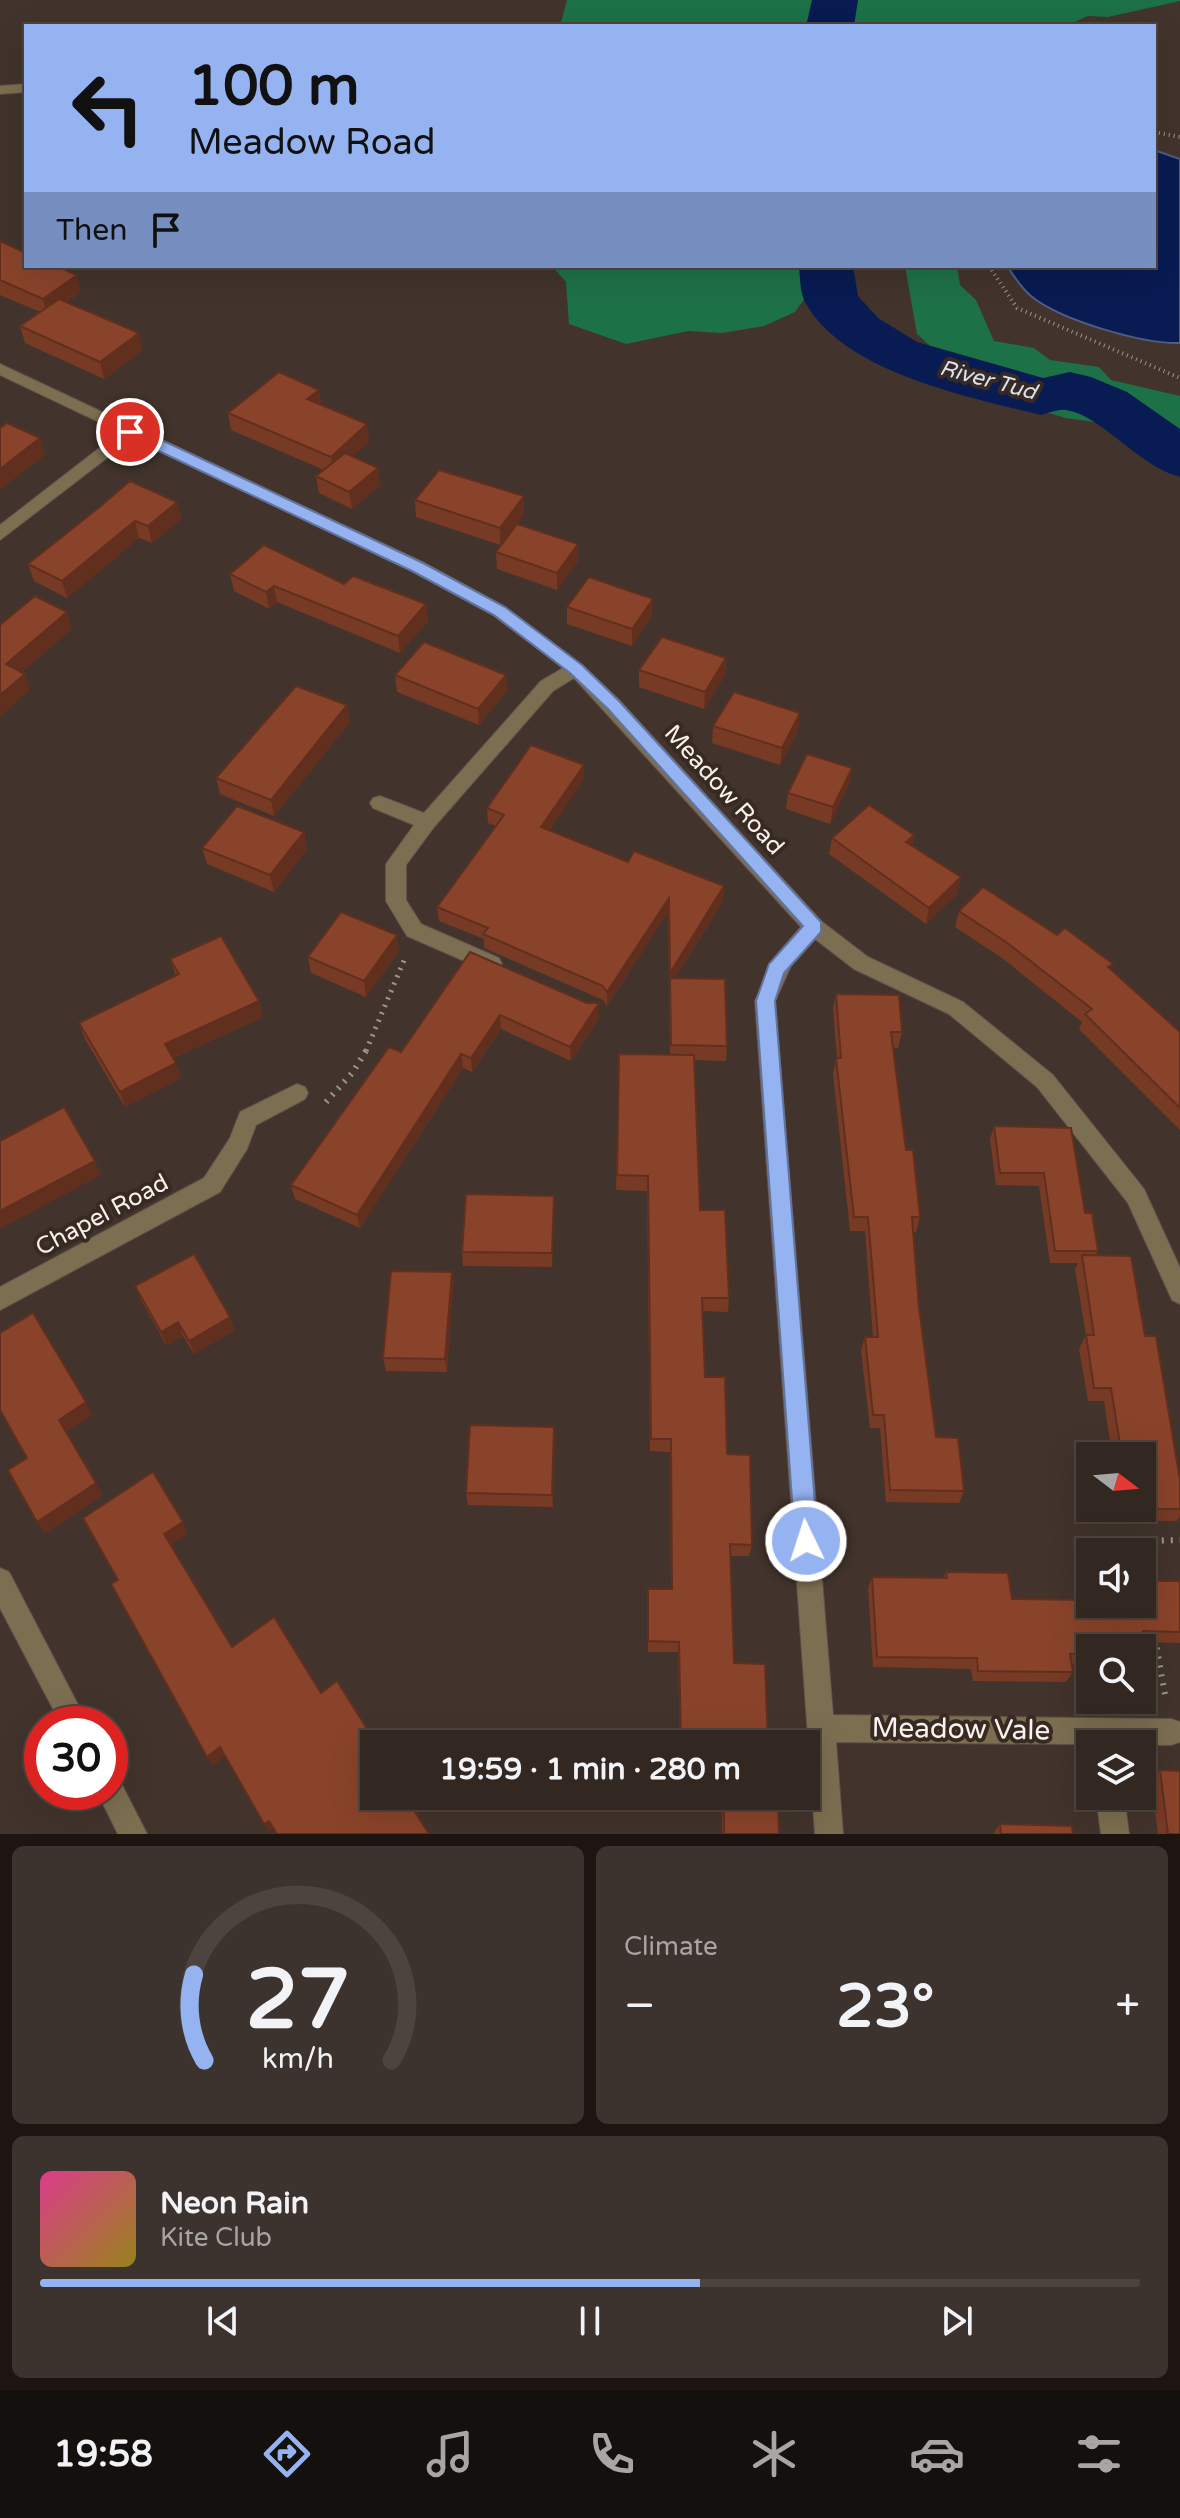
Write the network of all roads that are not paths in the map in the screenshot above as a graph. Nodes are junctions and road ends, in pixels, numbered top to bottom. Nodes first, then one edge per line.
1 (24, 88) edge
2 (0, 90) edge
3 (0, 369) edge
4 (130, 432) junction
5 (0, 534) edge
6 (576, 669) junction
7 (380, 803) dead end
8 (427, 822) junction
9 (814, 927) junction
10 (512, 972) edge
11 (297, 1093) dead end
12 (1180, 1293) edge
13 (0, 1299) edge
14 (0, 1581) edge
15 (66, 1706) edge
16 (821, 1728) junction
17 (1171, 1732) road end
18 (1156, 1733) edge
19 (1076, 1736) edge
20 (120, 1810) edge
21 (1112, 1810) edge
22 (828, 1822) edge
23 (133, 1834) edge
24 (1115, 1834) edge

1 - 2 street
3 - 4 street, Meadow Road
4 - 5 street
4 - 6 street, Meadow Road
6 - 8 street
6 - 9 street, Meadow Road
7 - 8 street
8 - 10 street
9 - 12 street, Meadow Road
9 - 16 street
11 - 13 street, Chapel Road
14 - 15 street
16 - 19 street, Meadow Vale
16 - 22 street
17 - 18 street, Meadow Vale
20 - 23 street
21 - 24 street

